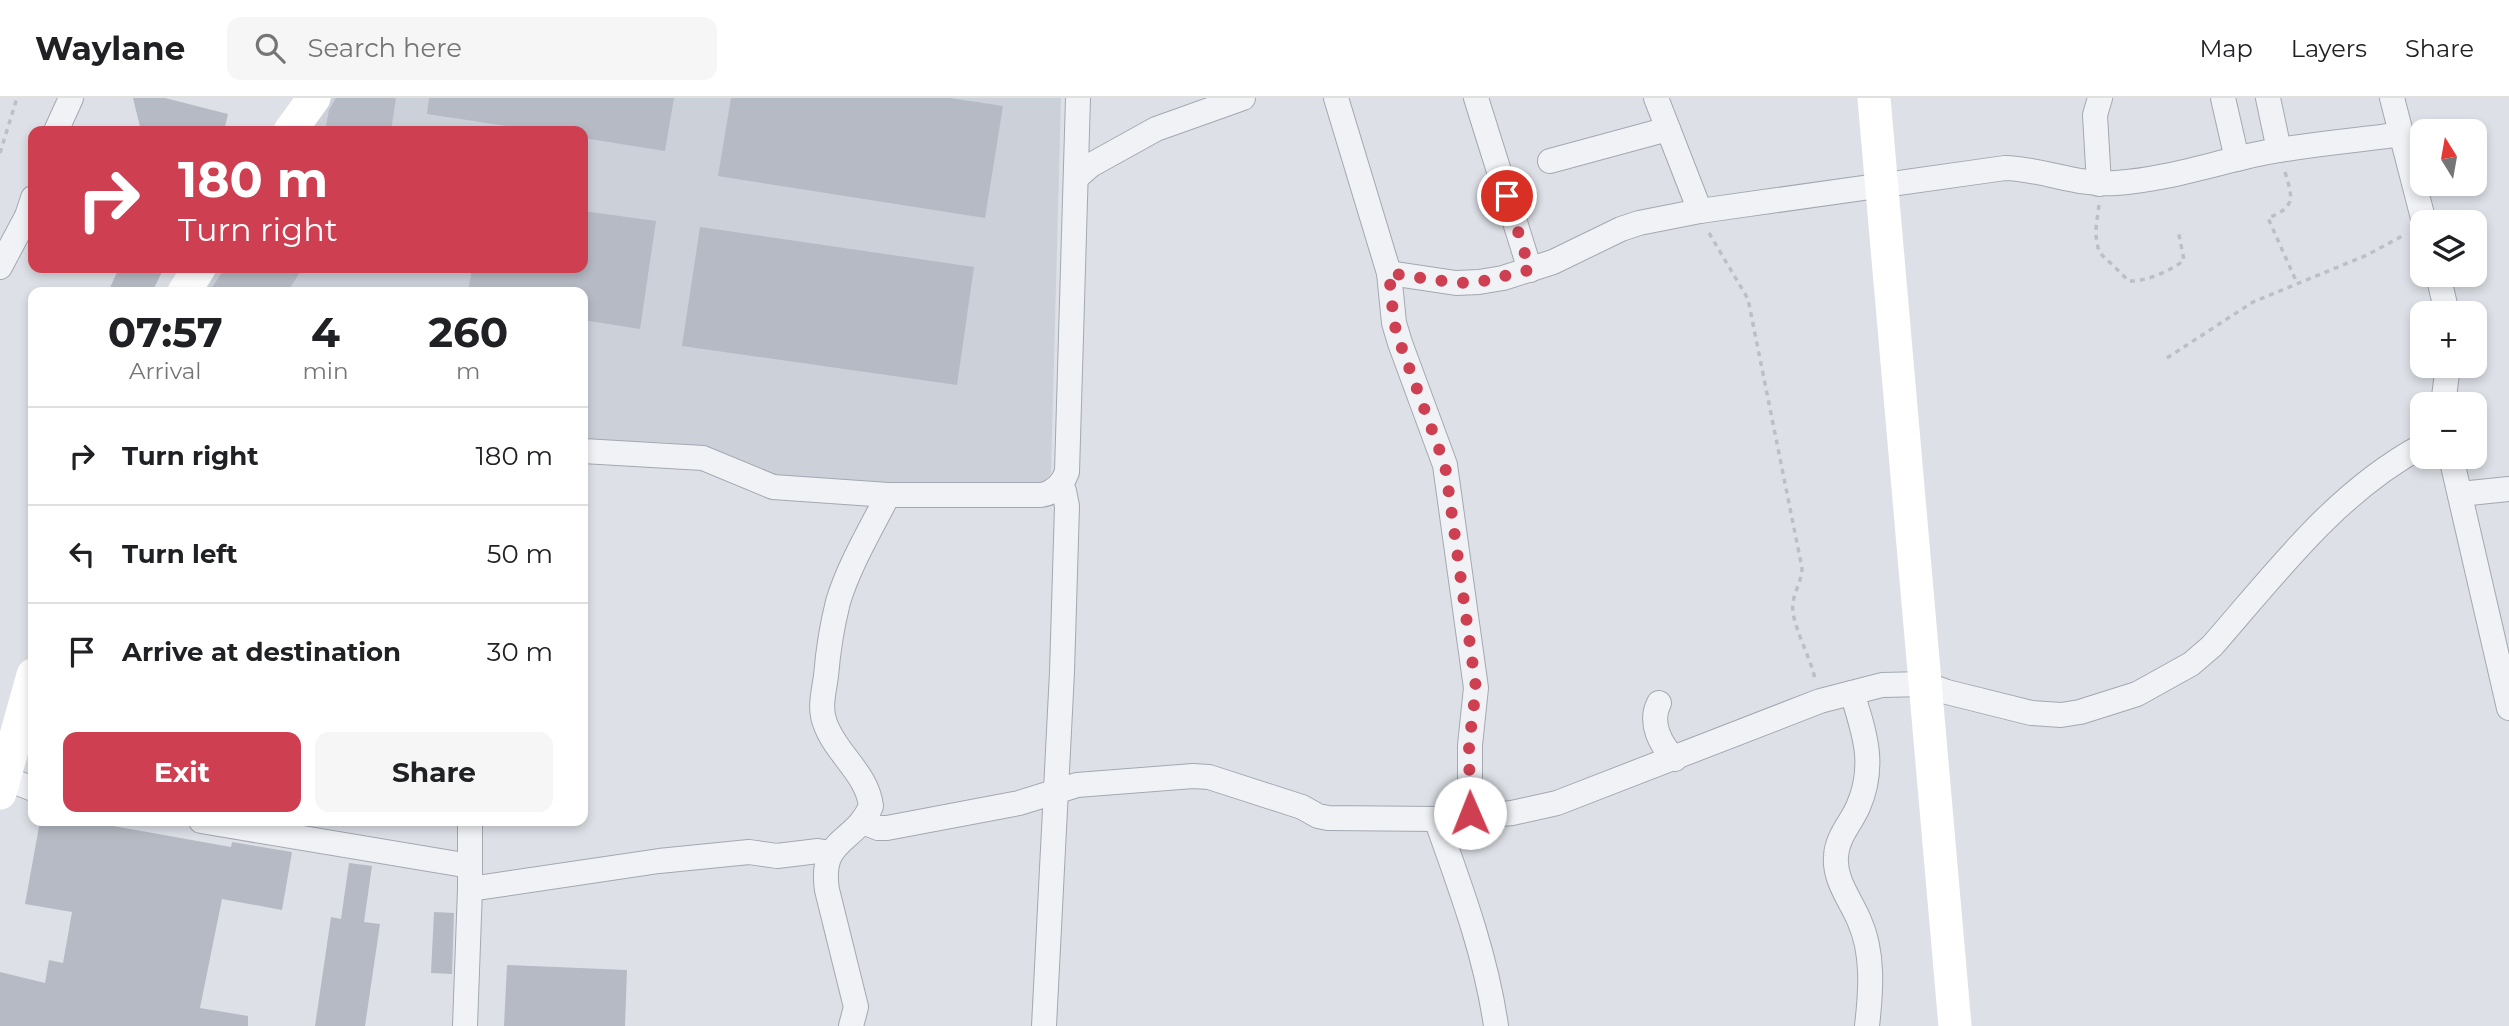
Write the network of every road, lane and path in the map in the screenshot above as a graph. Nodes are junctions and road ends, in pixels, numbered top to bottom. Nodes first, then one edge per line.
1 (17, 98) edge
2 (71, 98) edge
3 (314, 98) edge
4 (1078, 98) edge
5 (1243, 98) edge
6 (1336, 98) edge
7 (1656, 98) edge
8 (1874, 98) edge
9 (2100, 98) edge
10 (2223, 98) edge
11 (2268, 98) edge
12 (2392, 98) edge
13 (1468, 100) edge
14 (58, 126) edge
15 (294, 126) edge
16 (1668, 129) junction
17 (2402, 134) junction
18 (2278, 150) junction
19 (0, 153) edge
20 (2237, 159) junction
21 (1550, 160) dead end
22 (1076, 178) junction
23 (2099, 184) junction
24 (1882, 186) junction
25 (2413, 210) edge
26 (1700, 211) junction
27 (28, 213) edge
28 (2178, 230) dead end
29 (2410, 230) edge
30 (0, 267) edge
31 (1530, 270) junction
32 (1389, 273) junction
33 (2297, 284) junction
34 (2166, 358) dead end
35 (588, 452) edge
36 (2410, 453) edge
37 (2454, 469) edge
38 (1060, 485) junction
39 (2509, 489) edge
40 (888, 495) junction
41 (2460, 495) junction
42 (1925, 684) junction
43 (1852, 693) junction
44 (28, 698) edge
45 (1820, 701) junction
46 (1659, 703) dead end
47 (2509, 708) edge
48 (1675, 759) junction
49 (9, 784) edge
50 (1055, 791) junction
51 (1470, 813) junction
52 (1436, 819) junction
53 (863, 822) junction
54 (225, 826) edge
55 (470, 826) edge
56 (830, 853) junction
57 (470, 878) junction
58 (465, 1026) edge
59 (851, 1026) edge
60 (1045, 1026) edge
61 (1496, 1026) edge
62 (1867, 1026) edge
63 (1955, 1026) edge

1 - 19 path
2 - 14 street
3 - 15 street
4 - 22 street
5 - 22 street
6 - 32 street
7 - 16 street
8 - 24 street
9 - 23 street
10 - 20 street
11 - 18 street
12 - 17 street
13 - 31 street
16 - 21 street
16 - 26 street
17 - 18 street
17 - 25 street
18 - 20 street
18 - 33 path
20 - 23 street
22 - 38 street
23 - 24 street
23 - 28 path
24 - 26 street
24 - 42 street
26 - 31 street
26 - 45 path
27 - 30 street
29 - 33 path
31 - 32 street
32 - 51 street
33 - 34 path
35 - 40 street
36 - 42 street
37 - 41 street
38 - 40 street
38 - 50 street
39 - 41 street
40 - 53 street
41 - 47 street
42 - 43 street
42 - 63 street
43 - 45 street
43 - 62 street
44 - 49 street
45 - 48 street
46 - 48 street
48 - 51 street
50 - 52 street
50 - 53 street
50 - 60 street
51 - 52 street
52 - 61 street
53 - 56 street
54 - 57 street
55 - 57 street
56 - 57 street
56 - 59 street
57 - 58 street

